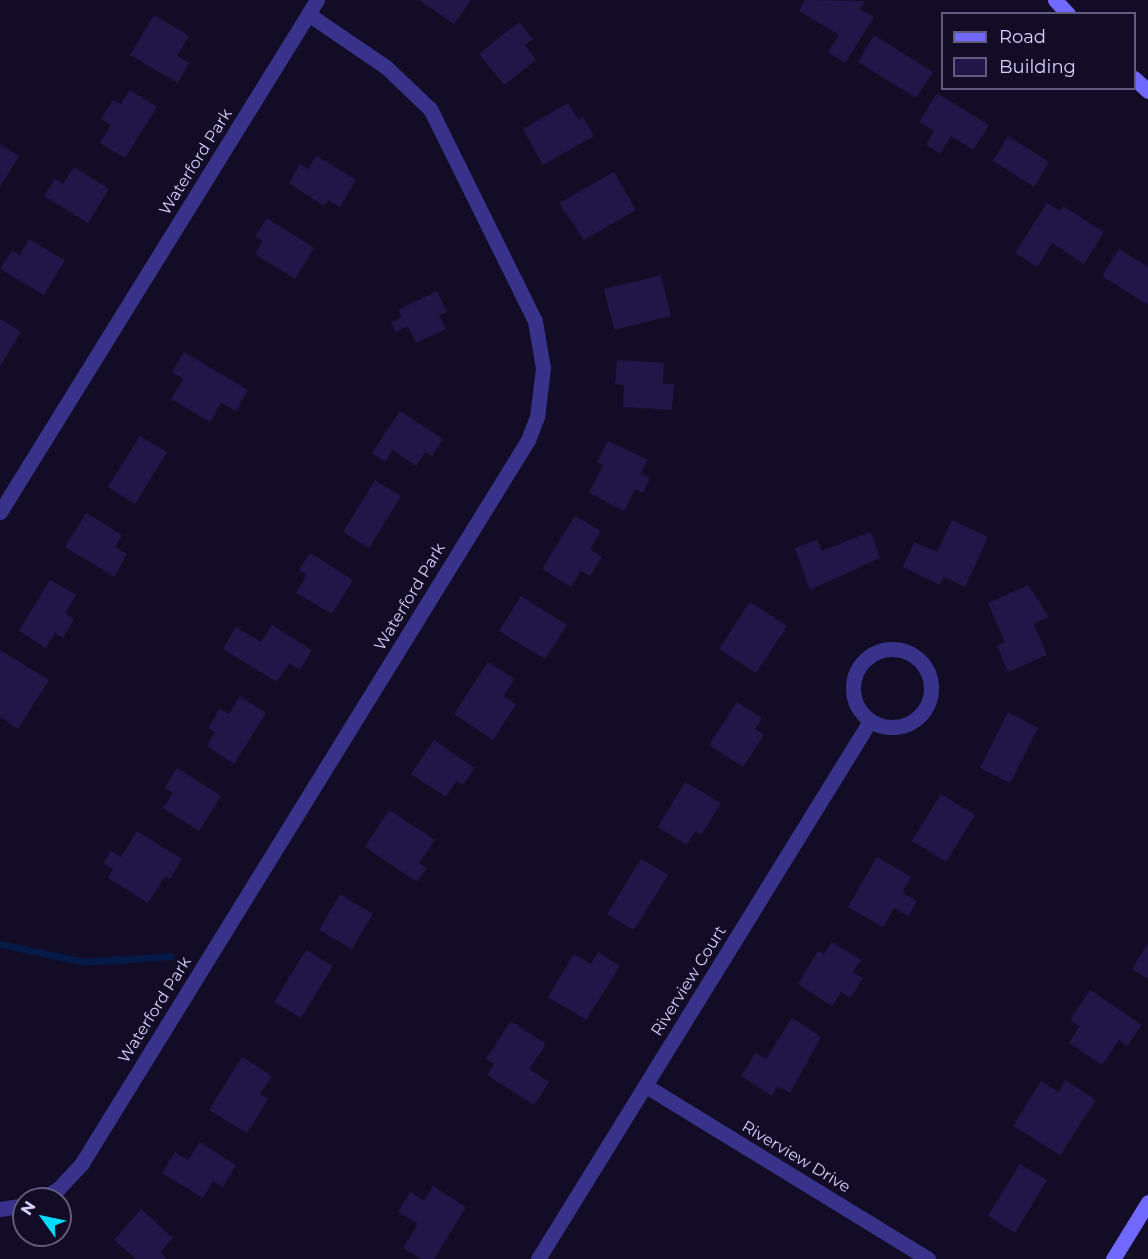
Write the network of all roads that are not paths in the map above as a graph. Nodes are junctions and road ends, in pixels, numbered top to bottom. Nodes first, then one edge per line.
1 (316, 0) edge
2 (1055, 0) edge
3 (1066, 12) edge
4 (308, 14) junction
5 (1136, 80) edge
6 (1148, 91) edge
7 (0, 512) edge
8 (870, 721) junction
9 (646, 1086) junction
10 (60, 1187) edge
11 (1148, 1202) edge
12 (538, 1259) edge
13 (928, 1259) edge
14 (1113, 1259) edge

1 - 4 street, Waterford Park
2 - 3 street
4 - 7 street, Waterford Park
4 - 10 street, Waterford Park
5 - 6 street
8 - 8 street
8 - 9 street, Riverview Court
9 - 12 street, Riverview Court
9 - 13 street, Riverview Drive
11 - 14 street

